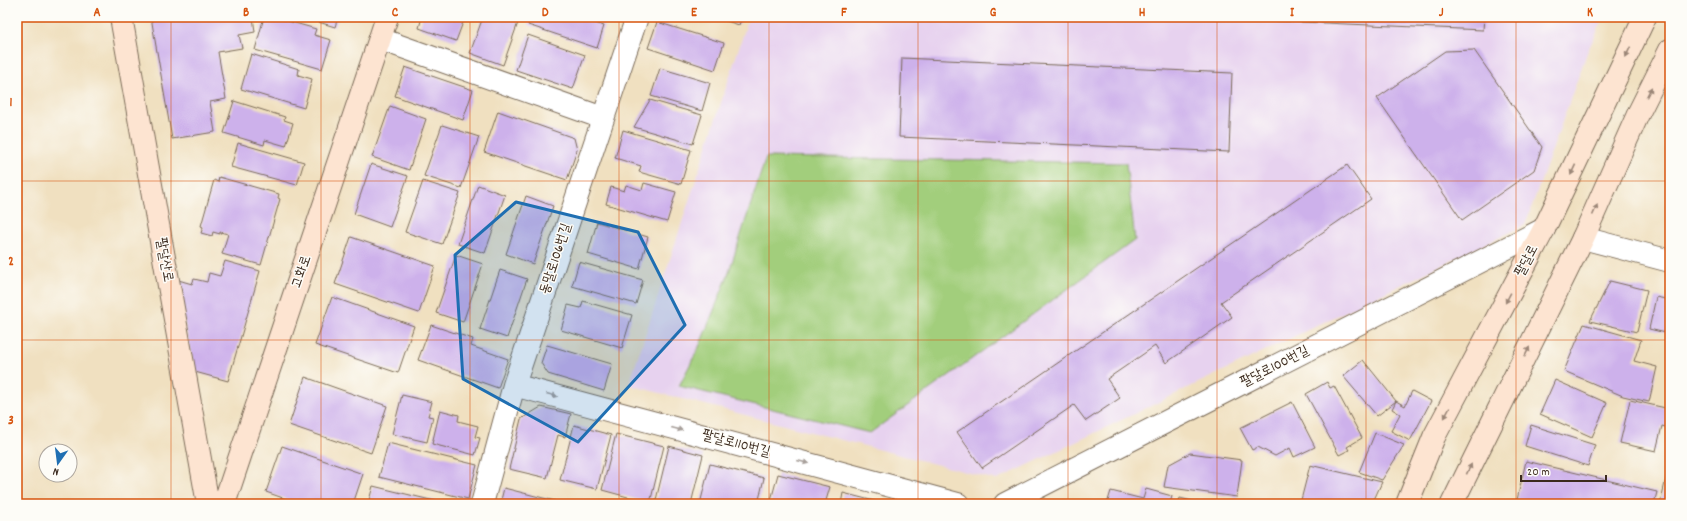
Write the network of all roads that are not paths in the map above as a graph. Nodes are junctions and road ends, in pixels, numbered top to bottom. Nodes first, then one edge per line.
1 (121, 17) edge
2 (387, 17) edge
3 (637, 17) edge
4 (1645, 17) edge
5 (380, 39) junction
6 (1670, 50) edge
7 (603, 118) junction
8 (1544, 229) junction
9 (1583, 238) junction
10 (1670, 261) edge
11 (514, 385) junction
12 (208, 504) edge
13 (224, 504) edge
14 (482, 504) edge
15 (958, 504) edge
16 (1005, 504) edge
17 (1407, 504) edge
18 (1452, 504) edge

1 - 12 main road, 팔달산로
2 - 5 main road, 고화로
3 - 7 street, 동말로106번길
4 -> 8 main road, 팔달로
5 - 7 street
5 - 13 main road, 고화로
9 -> 6 main road
7 - 11 street, 동말로106번길
8 - 16 street, 팔달로100번길
8 -> 17 main road, 팔달로
9 - 10 street
18 -> 9 main road
11 - 14 street, 동말로106번길
11 -> 15 street, 팔달로110번길

